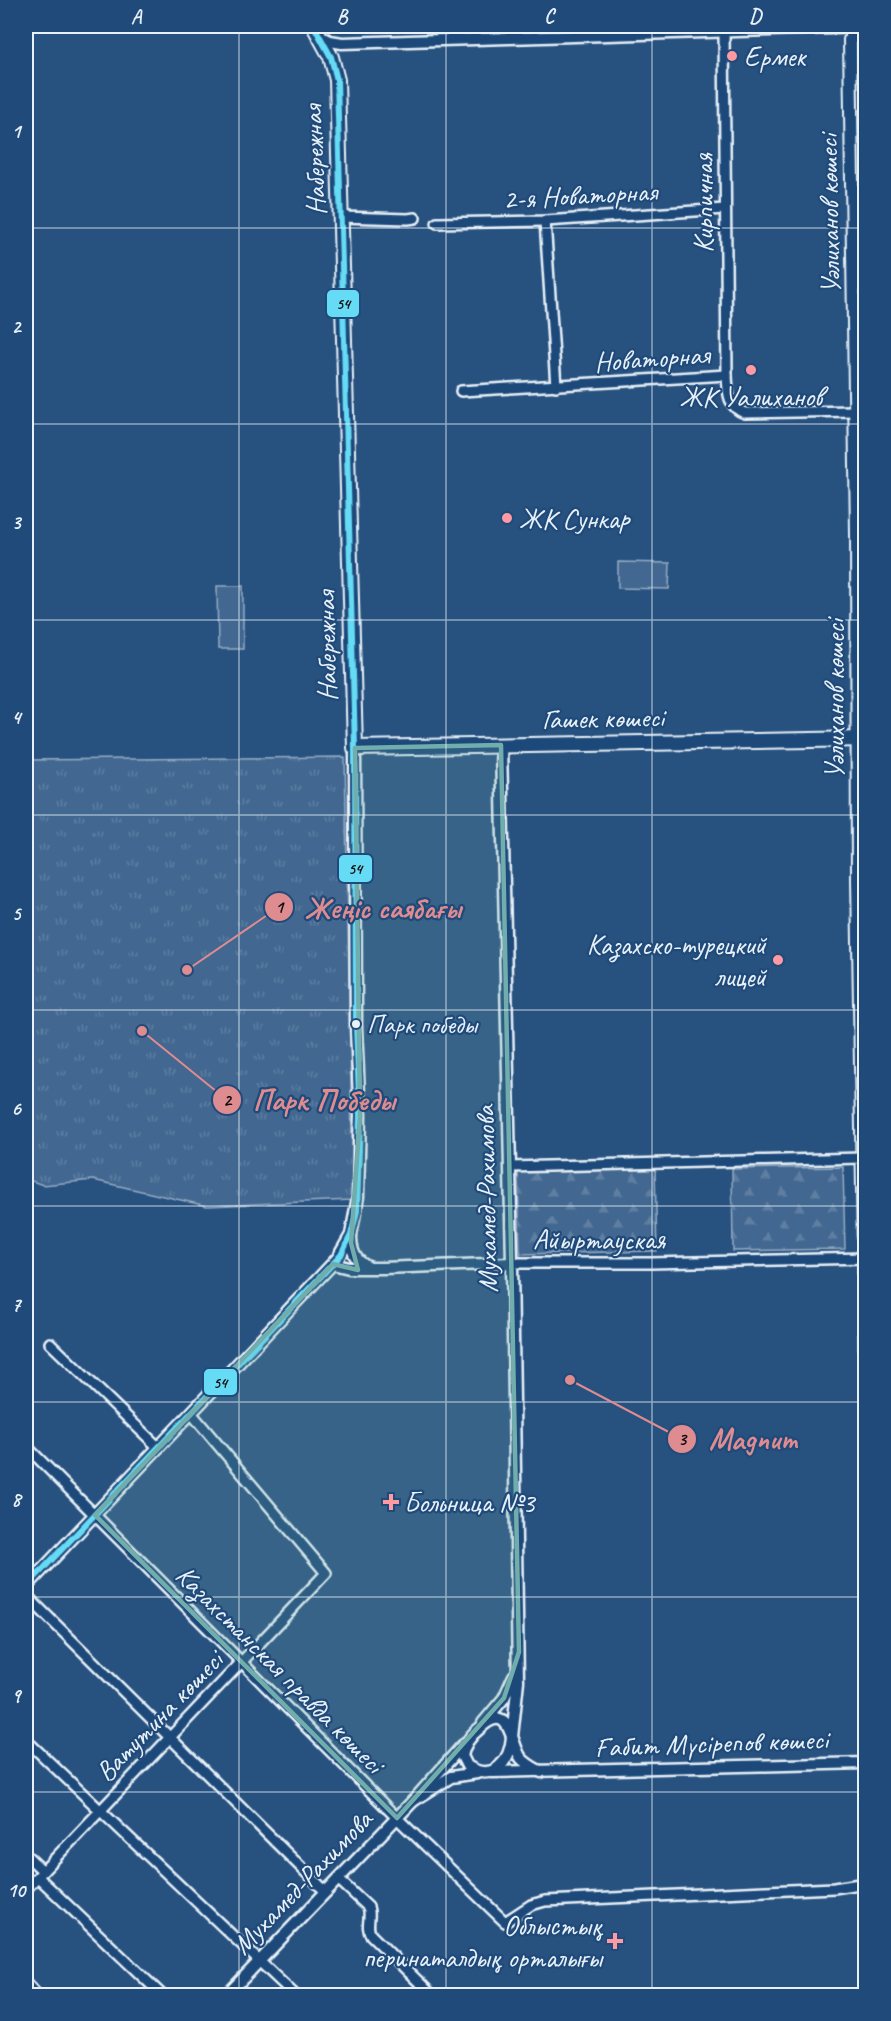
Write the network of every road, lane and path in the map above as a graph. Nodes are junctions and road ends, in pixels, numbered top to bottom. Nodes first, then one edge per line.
1 (858, 27) edge
2 (317, 31) edge
3 (724, 31) junction
4 (349, 42) junction
5 (337, 81) junction
6 (725, 209) junction
7 (341, 217) junction
8 (415, 218) dead end
9 (544, 220) junction
10 (437, 223) dead end
11 (727, 375) junction
12 (556, 386) junction
13 (461, 391) dead end
14 (860, 398) edge
15 (855, 411) junction
16 (858, 739) edge
17 (501, 745) junction
18 (355, 748) junction
19 (863, 1043) edge
20 (862, 1158) junction
21 (510, 1167) junction
22 (351, 1235) junction
23 (865, 1258) edge
24 (512, 1263) junction
25 (333, 1264) junction
26 (368, 1268) junction
27 (50, 1343) dead end
28 (866, 1374) edge
29 (192, 1414) junction
30 (26, 1446) edge
31 (159, 1448) junction
32 (95, 1515) junction
33 (26, 1587) edge
34 (26, 1595) edge
35 (519, 1652) junction
36 (241, 1662) junction
37 (473, 1734) junction
38 (512, 1737) junction
39 (170, 1738) junction
40 (26, 1740) edge
41 (866, 1763) edge
42 (485, 1772) junction
43 (541, 1772) junction
44 (413, 1802) junction
45 (100, 1810) junction
46 (397, 1818) junction
47 (26, 1855) edge
48 (40, 1874) junction
49 (338, 1879) junction
50 (866, 1883) edge
51 (26, 1889) edge
52 (326, 1892) junction
53 (259, 1961) junction
54 (26, 1983) edge
55 (38, 1995) edge
56 (163, 1995) edge
57 (226, 1995) edge
58 (296, 1995) edge
59 (433, 1995) edge

1 - 3 street
1 - 14 main road, Уәлиханов көшесі
2 - 4 street
2 - 5 main road, Набережная
3 - 4 street
3 - 6 street, Кирпичная
4 - 5 street
5 - 7 main road, Набережная
6 - 9 street, 2-я Новаторная
6 - 11 street, Кирпичная
7 - 8 street
7 - 18 main road, Набережная
9 - 10 street, 2-я Новаторная
9 - 12 street
11 - 12 street, Новаторная
11 - 15 street, Новаторная
12 - 13 street, Новаторная
14 - 15 main road, Уәлиханов көшесі
15 - 16 main road, Уәлиханов көшесі
16 - 17 main road, Гашек көшесі
16 - 19 main road, Уәлиханов көшесі
17 - 18 main road, Гашек көшесі
17 - 21 street, Мухамед-Рахимова
18 - 22 street, Набережная
19 - 20 main road, Уәлиханов көшесі
20 - 21 street
20 - 23 main road, Уәлиханов көшесі
21 - 24 street, Мухамед-Рахимова
22 - 25 street, Набережная
22 - 26 street
23 - 24 street, Айыртауская
23 - 28 main road, Уәлиханов көшесі
24 - 26 street, Айыртауская
24 - 35 street, Мухамед-Рахимова
25 - 26 street, Айыртауская
25 - 29 street, Набережная
27 - 31 street
29 - 31 street, Набережная
29 - 36 street, Ватутина көшесі
30 - 32 street, Казахстанская правда көшесі
31 - 32 street, Набережная
32 - 33 street, Набережная
32 - 36 street, Казахстанская правда көшесі
34 - 39 street
35 - 37 street
35 - 38 street
36 - 39 street, Ватутина көшесі
36 - 46 street, Казахстанская правда көшесі
37 - 38 street
37 - 42 street
37 - 44 street
38 - 42 street
38 - 43 street
39 - 45 street, Ватутина көшесі
39 - 52 street
40 - 45 street
41 - 43 street, Ғабит Мүсірепов көшесі
42 - 43 street, Ғабит Мүсірепов көшесі
42 - 44 street, Ғабит Мүсірепов көшесі
44 - 46 street, Мухамед-Рахимова
45 - 48 street, Ватутина көшесі
45 - 53 street
46 - 49 street, Мухамед-Рахимова
46 - 50 street, Казахстанская правда көшесі
47 - 48 street
48 - 51 street, Ватутина көшесі
48 - 56 street
49 - 52 street, Мухамед-Рахимова
49 - 59 street
52 - 53 street, Мухамед-Рахимова
53 - 57 street, Мухамед-Рахимова
53 - 58 street
54 - 55 street

